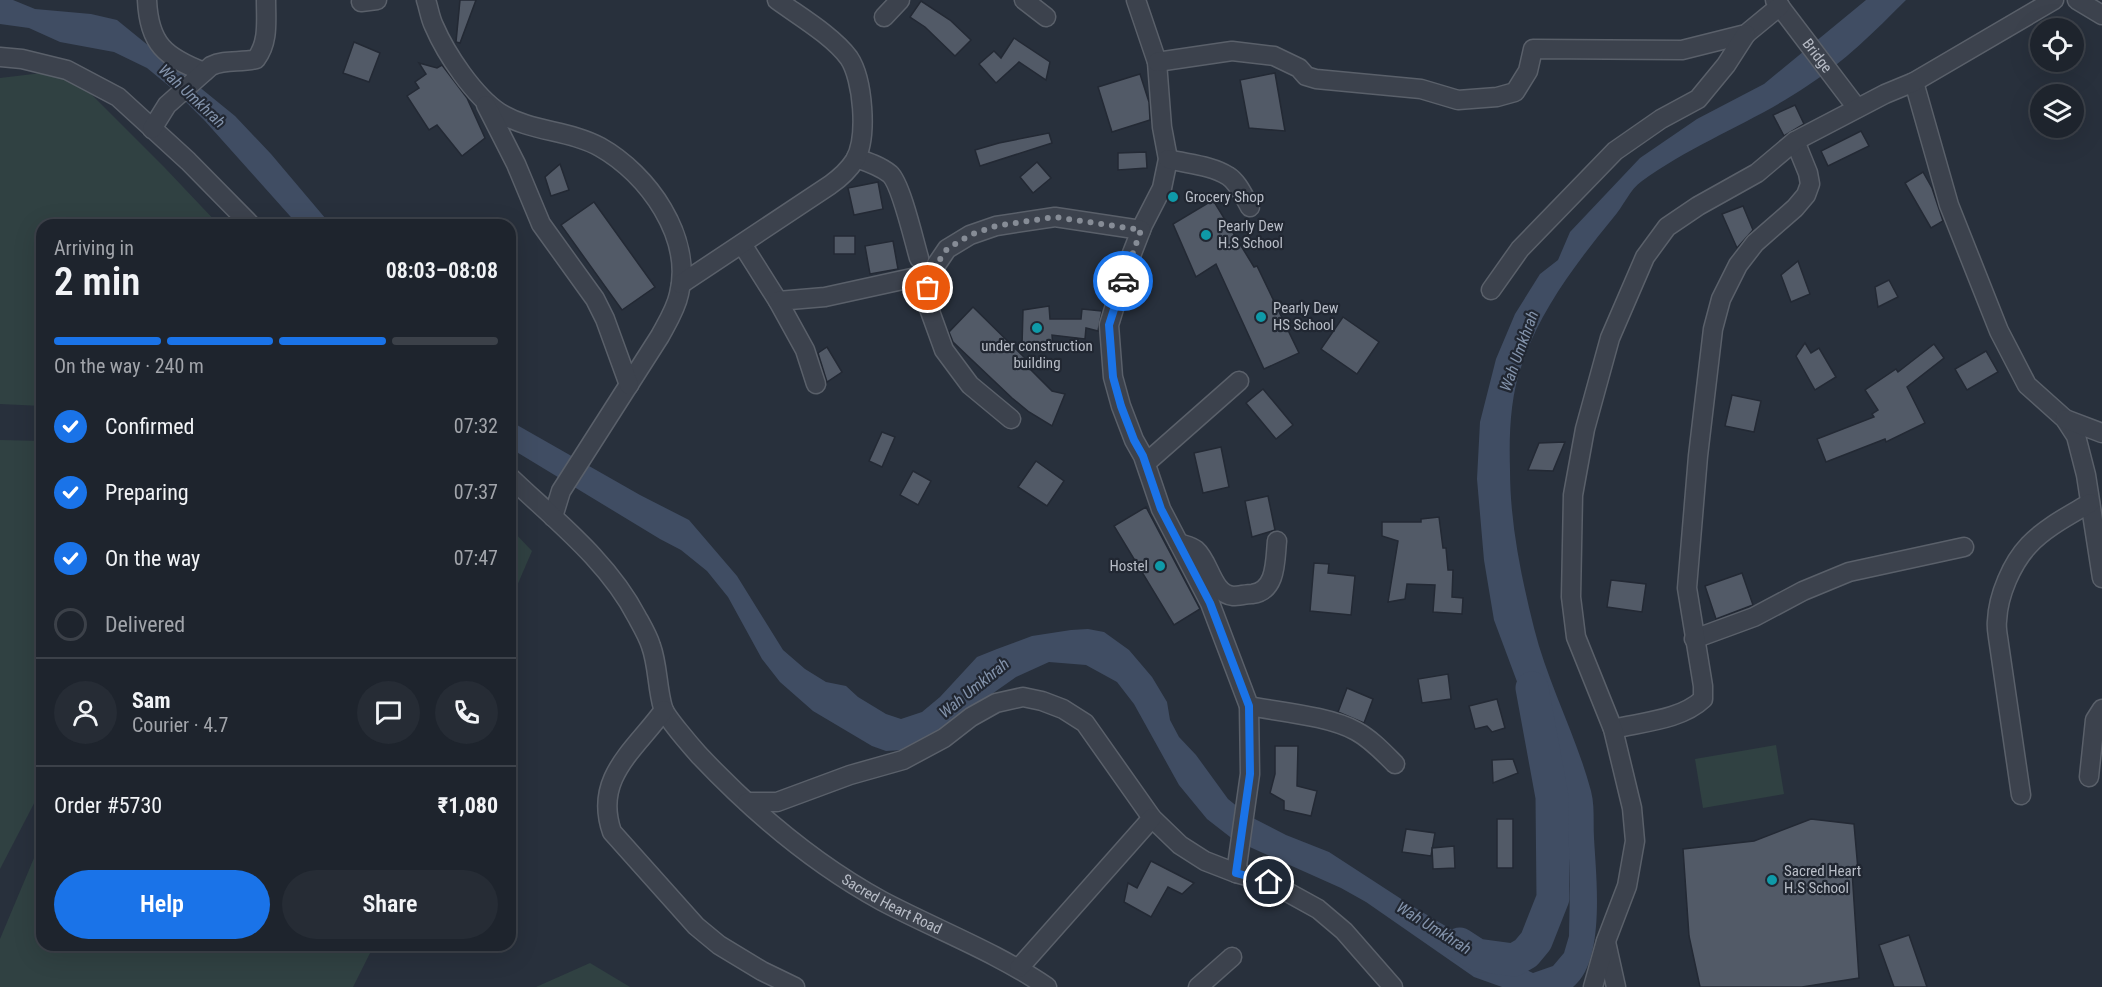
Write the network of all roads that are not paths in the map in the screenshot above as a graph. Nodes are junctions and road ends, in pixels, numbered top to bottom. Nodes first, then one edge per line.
1 (147, 0) edge
2 (266, 0) edge
3 (426, 0) edge
4 (777, 0) edge
5 (900, 0) edge
6 (1024, 0) edge
7 (1136, 0) edge
8 (2054, 0) edge
9 (2077, 0) edge
10 (1778, 3) edge
11 (2102, 15) edge
12 (884, 17) dead end
13 (1046, 18) dead end
14 (1746, 34) junction
15 (0, 57) edge
16 (1157, 62) junction
17 (201, 75) junction
18 (1914, 82) junction
19 (482, 97) junction
20 (1857, 108) junction
21 (152, 129) junction
22 (1796, 141) junction
23 (856, 158) junction
24 (1168, 159) junction
25 (1250, 207) dead end
26 (244, 219) edge
27 (1141, 230) junction
28 (742, 244) junction
29 (919, 258) dead end
30 (930, 274) junction
31 (681, 284) junction
32 (1491, 290) dead end
33 (778, 301) junction
34 (1239, 381) dead end
35 (816, 384) dead end
36 (629, 385) junction
37 (1011, 419) dead end
38 (2065, 419) junction
39 (2102, 433) edge
40 (1146, 463) junction
41 (516, 483) edge
42 (2090, 503) junction
43 (553, 517) junction
44 (1277, 541) dead end
45 (1179, 543) junction
46 (1964, 547) dead end
47 (2102, 578) edge
48 (1694, 639) junction
49 (1249, 706) junction
50 (664, 710) junction
51 (2102, 710) edge
52 (1613, 729) junction
53 (1395, 764) dead end
54 (2089, 777) dead end
55 (2021, 795) dead end
56 (747, 802) junction
57 (1152, 818) junction
58 (1236, 873) junction
59 (1606, 941) junction
60 (1232, 957) dead end
61 (1019, 968) junction
62 (795, 987) edge
63 (1047, 987) edge
64 (1198, 987) edge
65 (1393, 987) edge
66 (1593, 987) edge
67 (1616, 987) edge

1 - 17 street
2 - 17 street
3 - 19 street
4 - 23 street
5 - 12 street
6 - 13 street
7 - 16 street
8 - 18 street
9 - 11 street
10 - 14 street
10 - 20 street, Bridge
14 - 16 street
14 - 32 street
15 - 21 street
16 - 24 street
17 - 21 street
18 - 20 street
18 - 38 street
19 - 31 street
19 - 36 street
20 - 22 street
21 - 26 street
22 - 48 street
22 - 52 street
23 - 28 street
23 - 29 street
24 - 25 street
24 - 27 street
27 - 30 street
27 - 40 street
28 - 31 street
28 - 33 street
30 - 33 street
30 - 37 street
31 - 36 street
33 - 35 street
34 - 40 street
36 - 43 street
38 - 39 street
38 - 42 street
40 - 45 street
41 - 43 street
42 - 47 street
42 - 55 street
43 - 50 street
44 - 45 street
45 - 49 street
46 - 48 street
48 - 52 street
49 - 53 street
49 - 58 street
50 - 56 street, Sacred Heart Road
50 - 62 street
51 - 54 street
52 - 59 street
56 - 57 street
56 - 61 street, Sacred Heart Road
57 - 58 street
57 - 61 street
58 - 65 street
59 - 66 street
59 - 67 street
60 - 64 street
61 - 63 street, Sacred Heart Road

